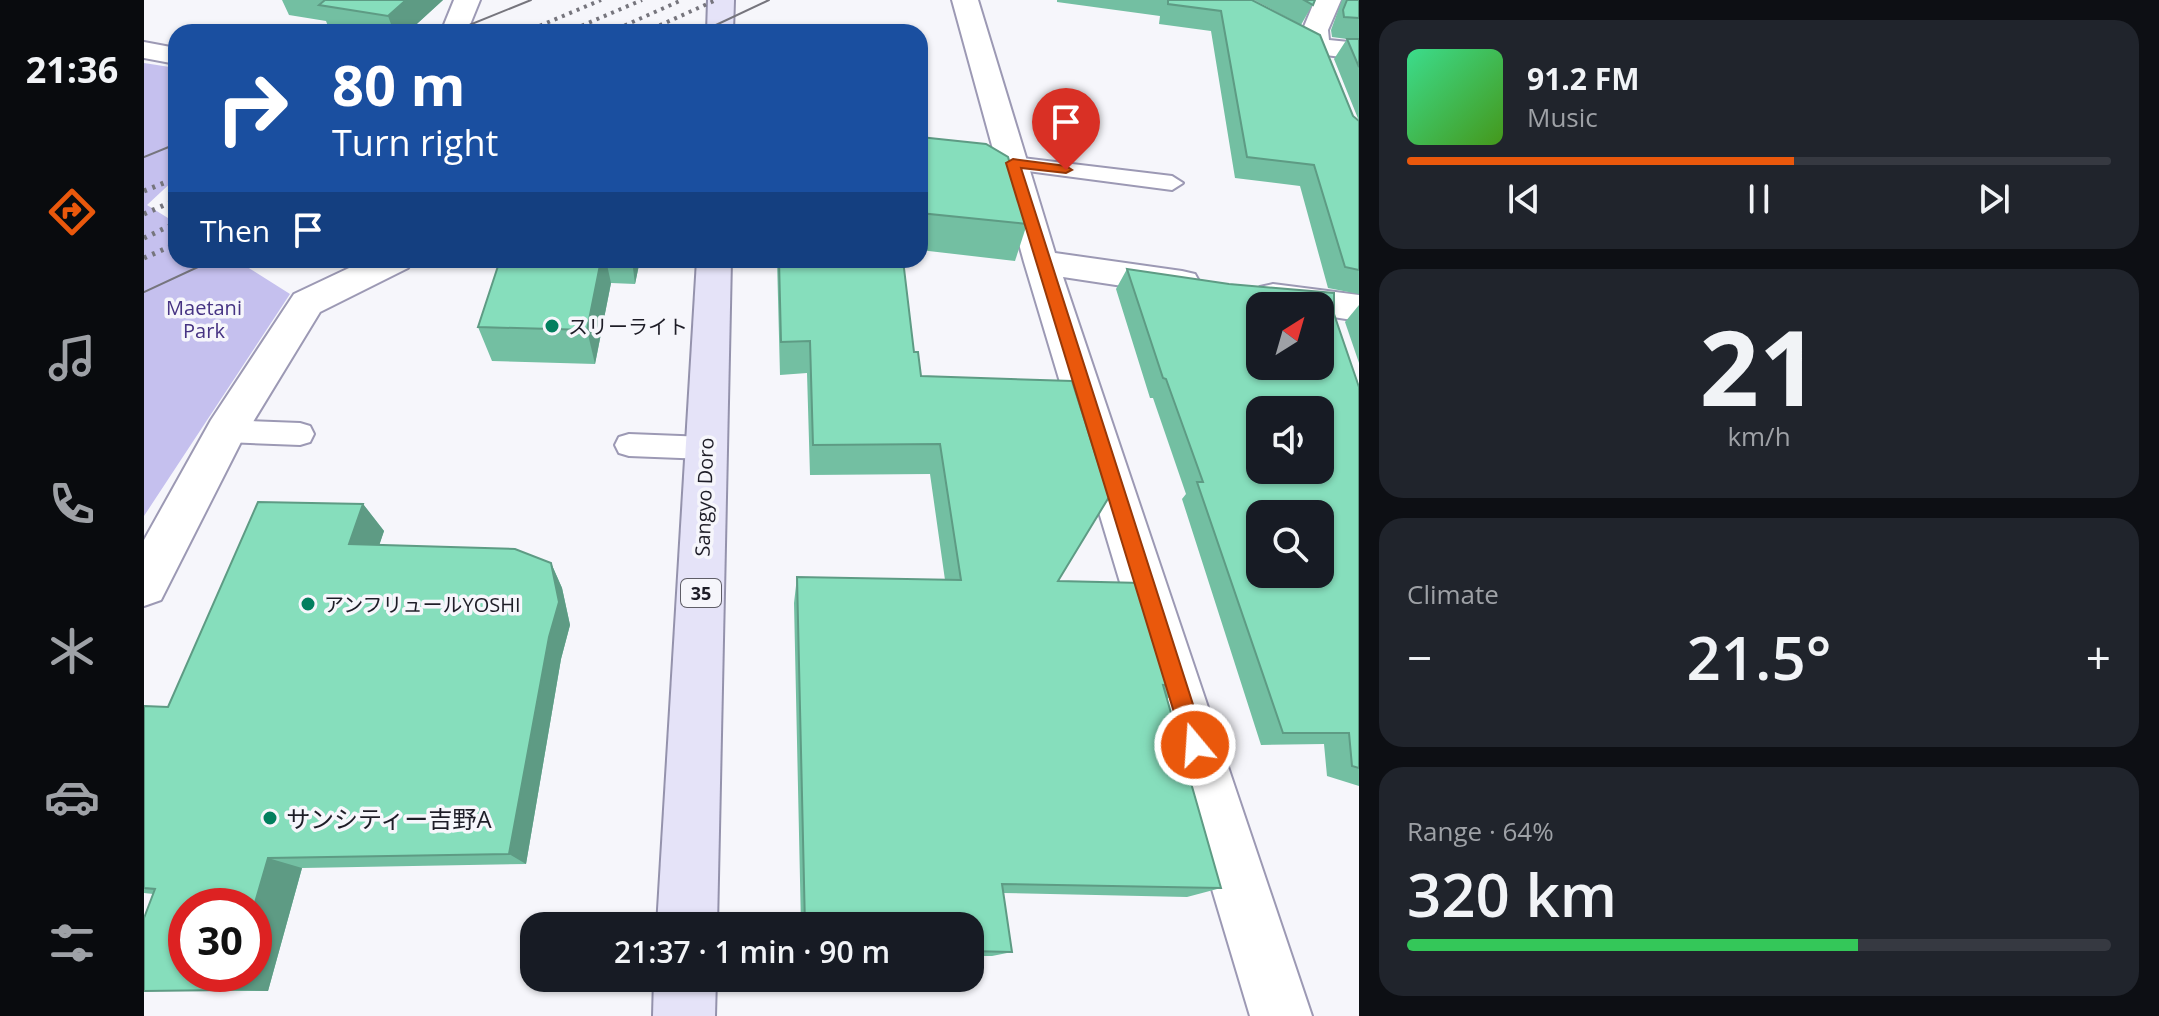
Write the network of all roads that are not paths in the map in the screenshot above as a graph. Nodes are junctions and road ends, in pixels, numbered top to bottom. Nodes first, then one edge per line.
1 (721, 0) edge
2 (965, 0) edge
3 (1229, 0) edge
4 (1328, 0) edge
5 (720, 24) edge
6 (144, 50) edge
7 (1359, 51) edge
8 (168, 54) edge
9 (1320, 54) junction
10 (997, 162) junction
11 (1172, 183) dead end
12 (1041, 262) junction
13 (379, 268) edge
14 (714, 268) edge
15 (1338, 314) edge
16 (226, 431) junction
17 (300, 434) dead end
18 (629, 445) dead end
19 (706, 448) junction
20 (144, 585) edge
21 (688, 912) edge
22 (685, 992) edge
23 (684, 1016) edge
24 (1281, 1016) edge

1 - 5 main road
2 - 10 street
3 - 9 street
4 - 9 street
6 - 8 street
7 - 9 street
10 - 11 lane
10 - 12 street
12 - 15 street
12 - 24 street
13 - 16 street
14 - 19 main road, Sangyo Doro / 35
16 - 17 lane
16 - 20 street
18 - 19 lane
19 - 21 main road, Sangyo Doro / 35
22 - 23 main road

